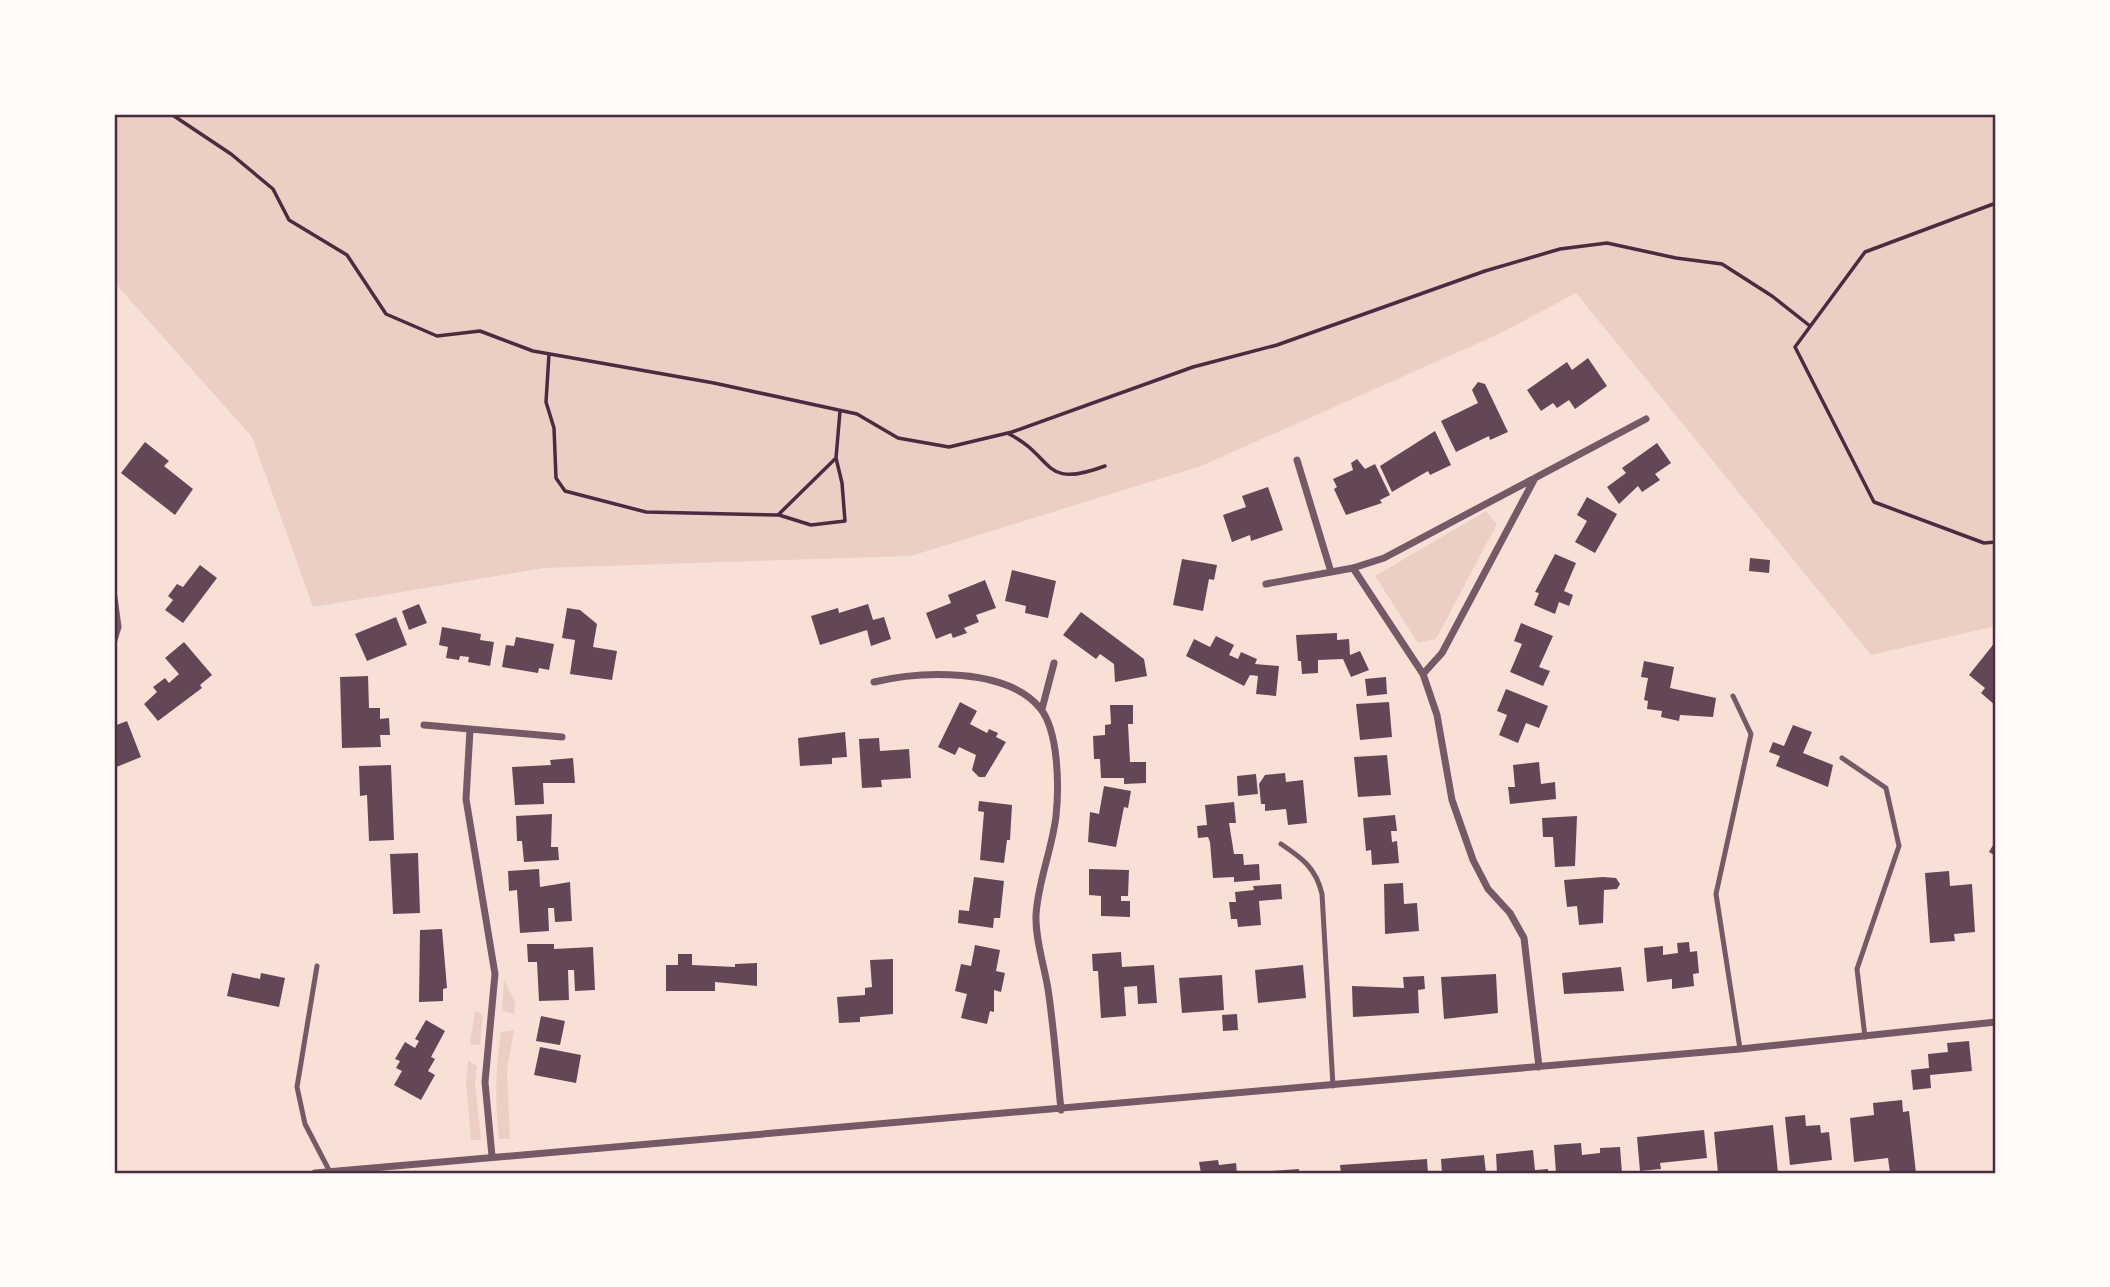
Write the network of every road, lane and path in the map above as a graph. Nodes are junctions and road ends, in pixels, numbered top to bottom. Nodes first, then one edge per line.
1 (171, 114) edge
2 (1996, 203) edge
3 (1810, 326) junction
4 (549, 354) junction
5 (840, 411) junction
6 (1646, 419) dead end
7 (1007, 433) junction
8 (835, 458) junction
9 (1297, 460) dead end
10 (1105, 466) dead end
11 (1535, 478) junction
12 (778, 515) junction
13 (1996, 542) edge
14 (1353, 568) junction
15 (1331, 572) junction
16 (1266, 584) dead end
17 (114, 597) edge
18 (114, 640) edge
19 (1054, 663) dead end
20 (1423, 674) junction
21 (874, 682) dead end
22 (1733, 696) dead end
23 (1042, 709) junction
24 (424, 725) dead end
25 (470, 730) junction
26 (562, 737) dead end
27 (1842, 758) dead end
28 (1281, 844) dead end
29 (317, 966) dead end
30 (1996, 1022) edge
31 (1865, 1038) junction
32 (1740, 1049) junction
33 (1539, 1067) junction
34 (1333, 1086) junction
35 (1061, 1110) junction
36 (492, 1156) junction
37 (330, 1172) edge
38 (315, 1173) edge

1 - 4 path
2 - 3 path
3 - 7 path
3 - 13 path
4 - 5 path
4 - 12 path
5 - 7 path
5 - 8 path
6 - 11 street
7 - 10 path
8 - 12 path
8 - 12 path
9 - 15 street
11 - 14 street
11 - 20 street
14 - 15 street
14 - 20 street
15 - 16 street
17 - 18 street
19 - 23 street
20 - 33 street
21 - 23 street
22 - 32 lane
23 - 35 street
24 - 25 street
25 - 26 street
25 - 36 street
27 - 31 lane
28 - 34 lane
29 - 37 lane
30 - 31 street
31 - 32 street
32 - 33 street
33 - 34 street
34 - 35 street
35 - 36 street
36 - 37 street
37 - 38 street

